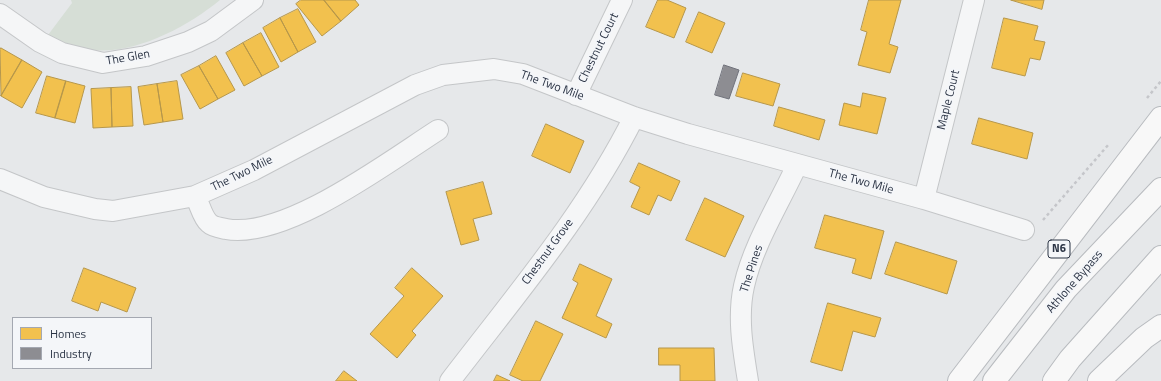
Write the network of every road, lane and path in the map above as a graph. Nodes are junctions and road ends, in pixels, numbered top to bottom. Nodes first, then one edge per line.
1 (254, 0) edge
2 (622, 0) edge
3 (974, 0) edge
4 (0, 14) edge
5 (1161, 81) edge
6 (576, 95) junction
7 (1142, 104) dead end
8 (634, 117) junction
9 (1161, 118) edge
10 (438, 130) dead end
11 (1110, 143) dead end
12 (797, 165) junction
13 (0, 179) edge
14 (1161, 189) edge
15 (195, 196) junction
16 (924, 199) junction
17 (1024, 230) joint
18 (1161, 257) edge
19 (1161, 326) edge
20 (450, 381) edge
21 (748, 381) edge
22 (959, 381) edge
23 (994, 381) edge
24 (1054, 381) edge
25 (1098, 381) edge

1 - 4 street, The Glen
2 - 6 street, Chestnut Court
3 - 16 street, Maple Court
5 - 7 path
6 - 8 street, The Two Mile
6 - 15 street, The Two Mile
8 - 12 street, The Two Mile
8 - 20 street, Chestnut Grove
9 - 22 highway, N6
10 - 15 street
11 - 17 path
12 - 16 street, The Two Mile
12 - 21 street, The Pines
13 - 15 street, The Two Mile
14 - 23 highway, Athlone Bypass
16 - 17 street, The Two Mile
18 - 24 highway
19 - 25 highway

